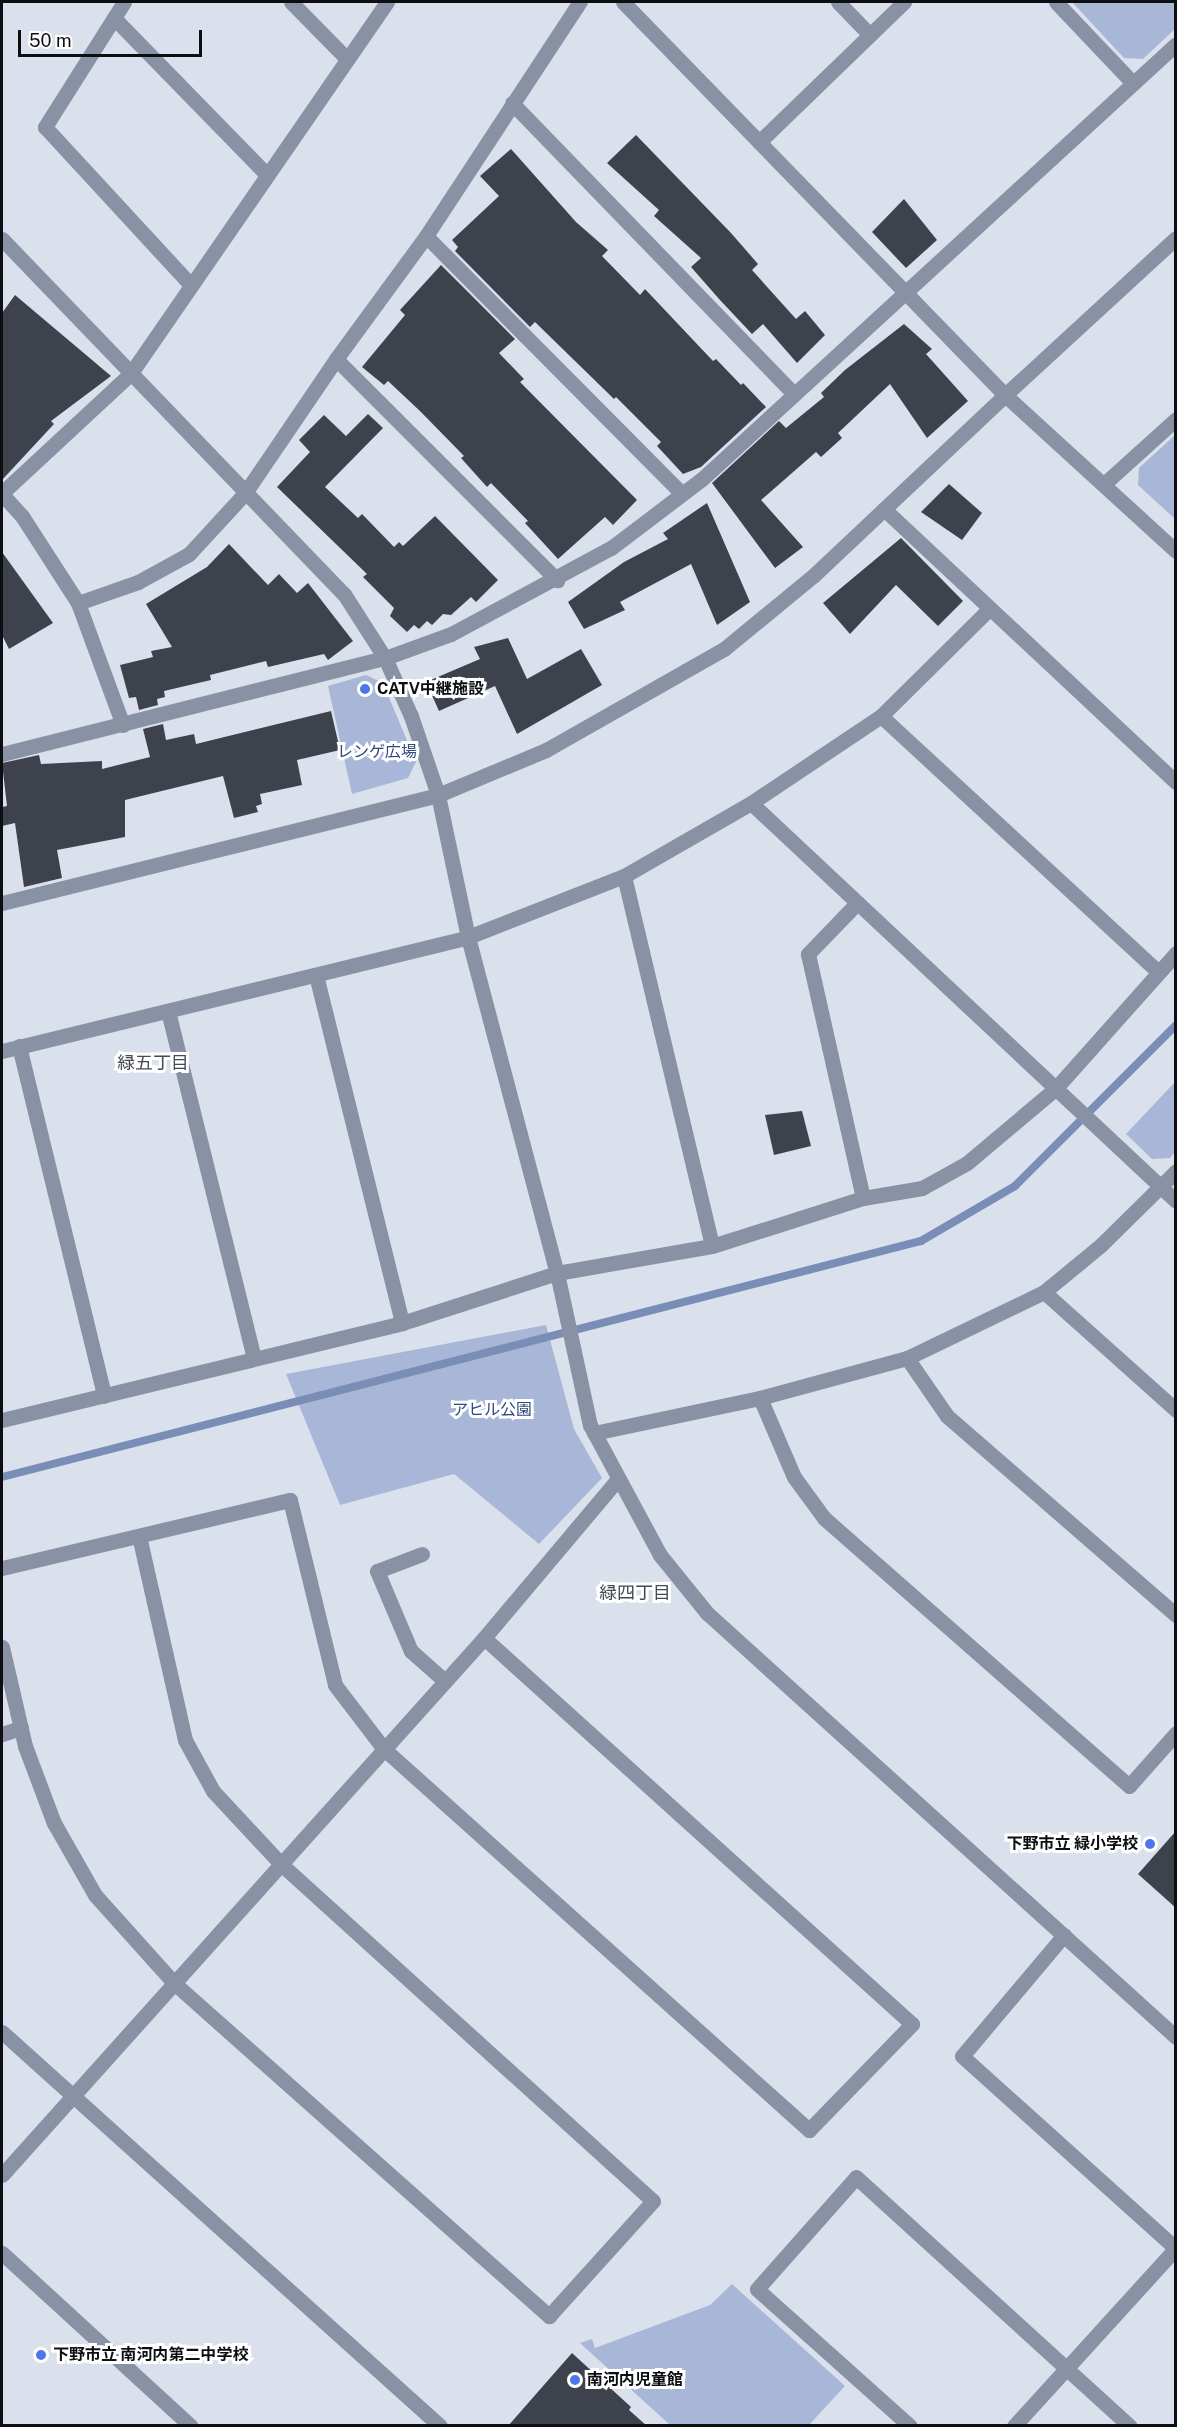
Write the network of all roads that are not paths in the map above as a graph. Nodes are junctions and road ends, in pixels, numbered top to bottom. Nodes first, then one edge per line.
1 (124, 2) edge
2 (291, 2) edge
3 (387, 2) edge
4 (580, 2) edge
5 (623, 2) edge
6 (838, 2) edge
7 (904, 2) edge
8 (1056, 2) edge
9 (114, 18) junction
10 (869, 34) junction
11 (1176, 44) edge
12 (347, 59) junction
13 (1133, 83) junction
14 (512, 103) junction
15 (759, 142) junction
16 (267, 175) junction
17 (426, 236) junction
18 (1176, 238) edge
19 (2, 239) edge
20 (191, 285) junction
21 (903, 292) junction
22 (336, 359) junction
23 (131, 373) junction
24 (793, 393) junction
25 (1005, 395) junction
26 (1176, 419) edge
27 (1104, 484) junction
28 (2, 493) edge
29 (246, 494) junction
30 (682, 494) junction
31 (885, 509) junction
32 (1176, 551) edge
33 (557, 580) junction
34 (78, 603) junction
35 (988, 610) junction
36 (386, 658) junction
37 (881, 716) junction
38 (123, 725) junction
39 (2, 754) edge
40 (1176, 782) edge
41 (438, 795) junction
42 (751, 803) junction
43 (624, 876) junction
44 (2, 903) edge
45 (857, 903) junction
46 (468, 937) junction
47 (1176, 953) edge
48 (1158, 972) junction
49 (316, 975) junction
50 (168, 1011) junction
51 (19, 1046) junction
52 (2, 1051) edge
53 (1055, 1089) junction
54 (1176, 1172) edge
55 (1161, 1187) junction
56 (863, 1198) junction
57 (1176, 1201) edge
58 (712, 1246) junction
59 (557, 1273) junction
60 (1044, 1292) junction
61 (402, 1323) junction
62 (254, 1358) junction
63 (907, 1358) junction
64 (104, 1396) junction
65 (760, 1398) junction
66 (1176, 1410) edge
67 (2, 1420) edge
68 (594, 1433) junction
69 (618, 1480) junction
70 (139, 1536) junction
71 (422, 1554) dead end
72 (2, 1568) edge
73 (1176, 1615) edge
74 (484, 1638) junction
75 (2, 1647) edge
76 (445, 1681) junction
77 (21, 1728) junction
78 (1176, 1733) edge
79 (2, 1734) edge
80 (384, 1749) junction
81 (280, 1864) junction
82 (1064, 1935) junction
83 (174, 1983) junction
84 (2, 2032) edge
85 (1176, 2037) edge
86 (73, 2095) junction
87 (2, 2175) edge
88 (1175, 2248) edge
89 (2, 2253) edge
90 (1064, 2370) junction
91 (191, 2426) edge
92 (440, 2426) edge
93 (910, 2426) edge
94 (1014, 2426) edge
95 (1130, 2426) edge

1 - 9 street
2 - 12 street
3 - 12 street
4 - 14 street
5 - 15 street
6 - 10 street
7 - 10 street
8 - 13 street
9 - 16 street
9 - 20 street
10 - 15 street
11 - 13 street
12 - 16 street
13 - 21 street
14 - 17 street
14 - 24 street
15 - 21 street
16 - 20 street
17 - 22 street
17 - 30 street
18 - 25 street
19 - 23 street
20 - 23 street
21 - 24 street
21 - 25 street
22 - 29 street
22 - 33 street
23 - 28 street
23 - 29 street
24 - 30 street
25 - 27 street
25 - 31 street
26 - 27 street
27 - 32 street
28 - 34 street
29 - 34 street
29 - 36 street
30 - 33 street
31 - 35 street
31 - 41 street
33 - 36 street
34 - 38 street
35 - 37 street
35 - 40 street
36 - 38 street
36 - 41 street
37 - 42 street
37 - 48 street
38 - 39 street
41 - 44 street
41 - 46 street
42 - 43 street
42 - 45 street
43 - 46 street
43 - 58 street
45 - 53 street
45 - 56 street
46 - 49 street
46 - 59 street
47 - 48 street
48 - 53 street
49 - 50 street
49 - 61 street
50 - 51 street
50 - 62 street
51 - 52 street
51 - 64 street
53 - 55 street
53 - 56 street
54 - 55 street
55 - 57 street
55 - 60 street
56 - 58 street
58 - 59 street
59 - 61 street
59 - 68 street
60 - 63 street
60 - 66 street
61 - 62 street
62 - 64 street
63 - 65 street
63 - 73 street
64 - 67 street
65 - 68 street
65 - 78 street
68 - 69 street
69 - 74 street
69 - 82 street
70 - 72 street
70 - 80 street
70 - 81 street
71 - 76 street
74 - 76 street
74 - 80 street
75 - 77 street
76 - 80 street
77 - 79 street
77 - 83 street
80 - 81 street
81 - 83 street
81 - 83 street
82 - 85 street
82 - 88 street
83 - 86 street
84 - 86 street
86 - 87 street
86 - 92 street
88 - 90 street
89 - 91 street
90 - 93 street
90 - 94 street
90 - 95 street

